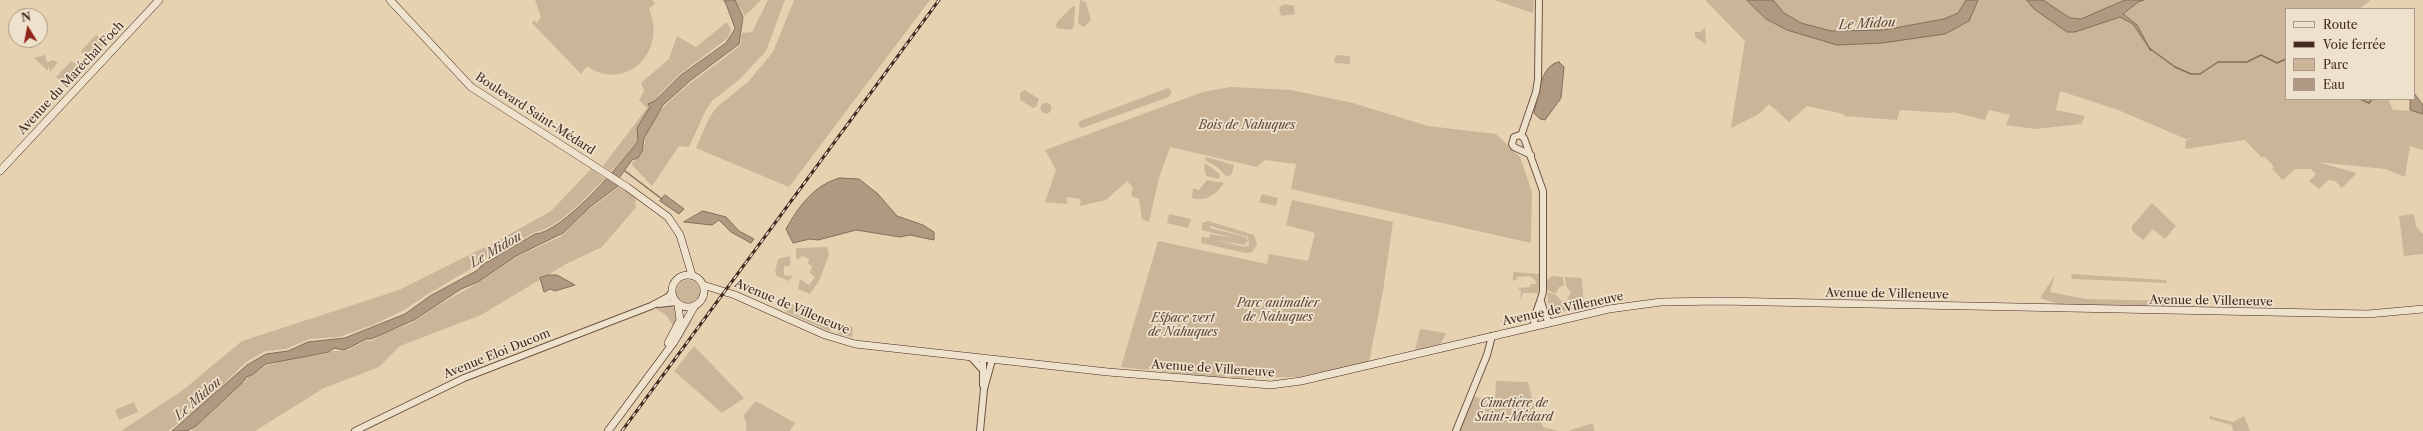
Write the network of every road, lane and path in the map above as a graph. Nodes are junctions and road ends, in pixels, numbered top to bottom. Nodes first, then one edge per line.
1 (154, 0) edge
2 (159, 0) edge
3 (390, 0) edge
4 (1539, 0) edge
5 (1522, 136) junction
6 (1526, 144) junction
7 (1520, 149) junction
8 (1530, 155) junction
9 (0, 166) edge
10 (0, 171) edge
11 (685, 254) junction
12 (692, 275) junction
13 (682, 276) junction
14 (704, 285) junction
15 (725, 291) junction
16 (672, 292) junction
17 (705, 294) junction
18 (1541, 301) junction
19 (677, 303) junction
20 (651, 306) junction
21 (694, 307) junction
22 (2423, 309) edge
23 (1549, 322) junction
24 (1534, 325) junction
25 (1492, 336) junction
26 (971, 357) junction
27 (984, 359) junction
28 (992, 360) junction
29 (982, 369) junction
30 (984, 388) junction
31 (355, 431) edge
32 (603, 431) edge
33 (608, 431) edge
34 (980, 431) edge
35 (1456, 431) edge

1 - 9 main road, Avenue du Maréchal Foch
2 - 10 main road, Avenue du Maréchal Foch
3 - 11 main road, Boulevard Saint-Médard
4 - 5 street
5 - 6 street
5 - 7 street
6 - 7 street
6 - 8 street
7 - 8 street
8 - 18 street
11 - 12 main road, Boulevard Saint-Médard
11 - 13 main road
12 - 13 main road
12 - 14 main road
13 - 16 main road
14 - 15 main road, Avenue de Villeneuve
14 - 17 main road
15 - 17 main road, Avenue de Villeneuve
15 - 26 main road, Avenue de Villeneuve
16 - 19 main road
16 - 20 street, Avenue Eloi Ducom
17 - 21 main road
18 - 23 street
18 - 24 street
19 - 20 street, Avenue Eloi Ducom
19 - 21 main road
19 - 32 main road
20 - 31 street, Avenue Eloi Ducom
21 - 33 main road
22 - 23 main road, Avenue de Villeneuve
23 - 24 main road, Avenue de Villeneuve
24 - 25 main road, Avenue de Villeneuve
25 - 28 main road, Avenue de Villeneuve
25 - 35 street
26 - 27 main road, Avenue de Villeneuve
26 - 29 street
27 - 28 main road, Avenue de Villeneuve
27 - 29 street
28 - 30 street
29 - 30 street
30 - 34 street

